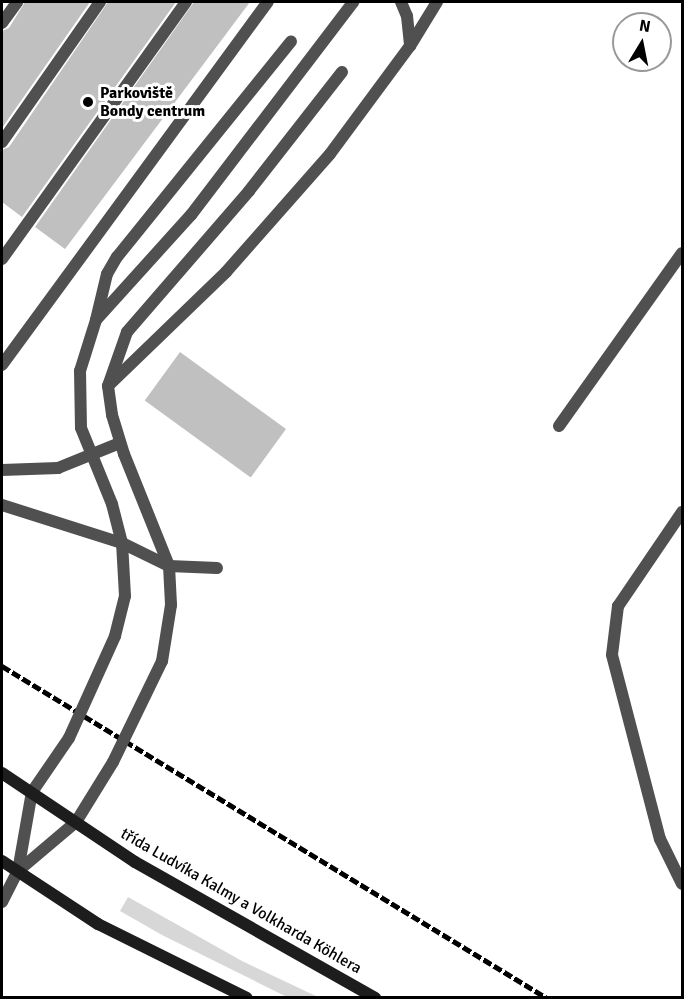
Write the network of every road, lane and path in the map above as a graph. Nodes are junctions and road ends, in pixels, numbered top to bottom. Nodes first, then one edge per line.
1 (17, 2) edge
2 (100, 2) edge
3 (186, 2) edge
4 (268, 2) edge
5 (353, 2) edge
6 (401, 2) edge
7 (437, 2) edge
8 (2, 23) edge
9 (291, 41) dead end
10 (410, 46) junction
11 (342, 72) dead end
12 (2, 142) edge
13 (682, 253) edge
14 (2, 259) edge
15 (96, 320) junction
16 (2, 365) edge
17 (108, 386) junction
18 (559, 426) dead end
19 (120, 443) junction
20 (93, 455) junction
21 (2, 470) edge
22 (2, 505) edge
23 (682, 512) edge
24 (122, 543) junction
25 (169, 566) junction
26 (218, 567) dead end
27 (2, 773) edge
28 (32, 792) junction
29 (76, 822) junction
30 (2, 861) edge
31 (18, 872) junction
32 (682, 884) edge
33 (2, 902) edge
34 (247, 998) edge
35 (375, 998) edge

1 - 8 street
2 - 12 street
3 - 14 street
4 - 16 street
5 - 15 street
6 - 10 street
7 - 10 street
9 - 15 street
10 - 17 street
11 - 17 street
13 - 18 street
15 - 20 street
17 - 19 street
19 - 20 street
19 - 25 street
20 - 21 street
20 - 24 street
22 - 24 street
23 - 32 street
24 - 25 street
24 - 28 street, bridge
25 - 26 street
25 - 29 street, bridge
27 - 28 street, třída Ludvíka Kalmy a Volkharda Köhlera
28 - 29 street, třída Ludvíka Kalmy a Volkharda Köhlera
28 - 31 street
29 - 31 street
29 - 35 street, třída Ludvíka Kalmy a Volkharda Köhlera
30 - 31 street
31 - 33 street
31 - 34 street

